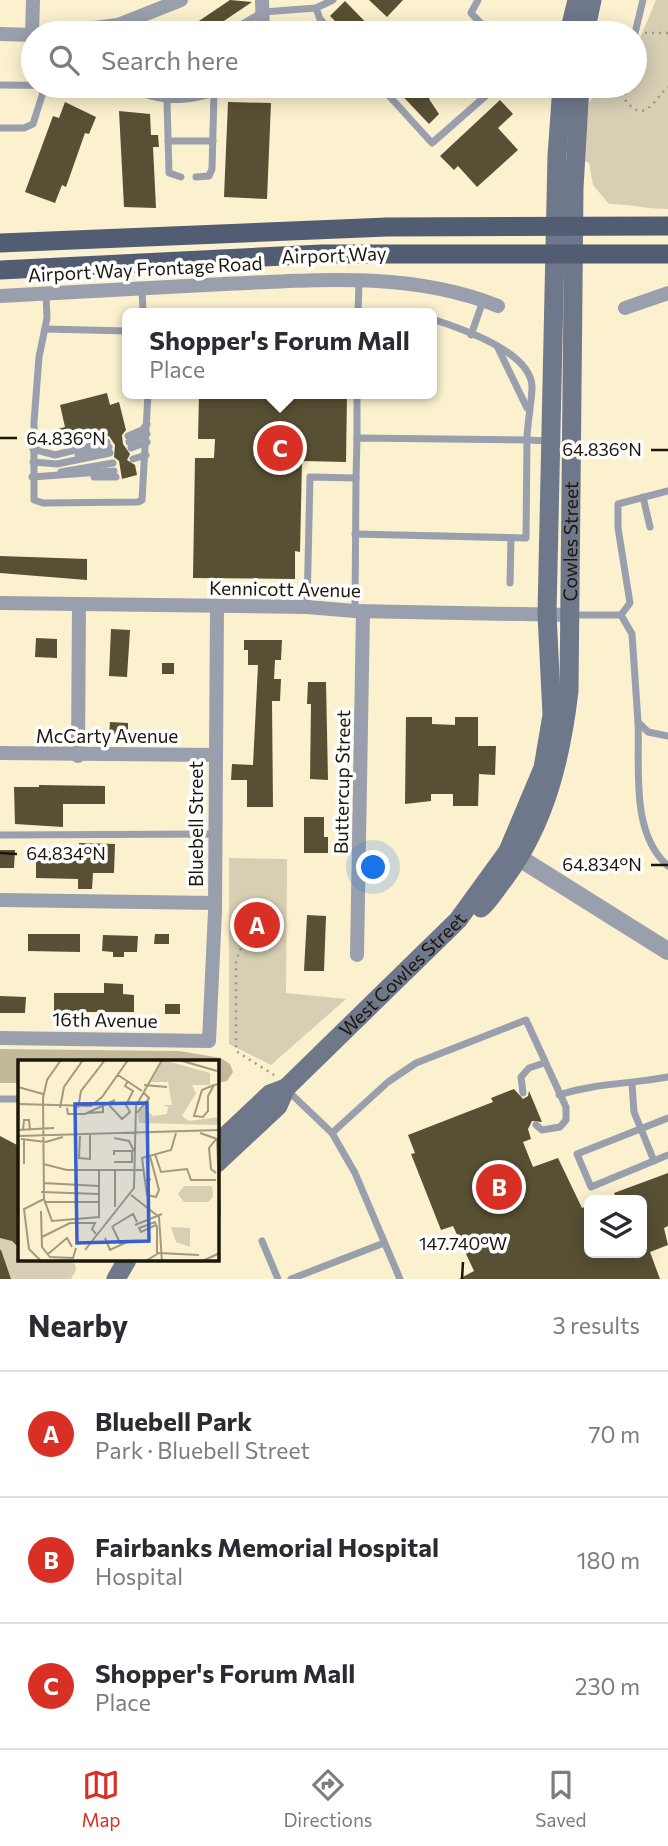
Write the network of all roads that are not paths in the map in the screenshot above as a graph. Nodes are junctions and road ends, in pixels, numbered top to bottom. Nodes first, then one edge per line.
1 (33, 0) edge
2 (181, 0) edge
3 (333, 0) edge
4 (478, 0) edge
5 (577, 0) edge
6 (592, 0) edge
7 (643, 0) edge
8 (262, 6) edge
9 (316, 8) junction
10 (33, 21) edge
11 (128, 21) edge
12 (243, 21) edge
13 (322, 21) edge
14 (479, 21) edge
15 (572, 21) edge
16 (588, 21) edge
17 (638, 21) edge
18 (0, 34) edge
19 (21, 35) edge
20 (0, 85) edge
21 (21, 85) edge
22 (41, 98) edge
23 (150, 98) edge
24 (196, 98) edge
25 (214, 98) edge
26 (391, 98) edge
27 (483, 98) edge
28 (562, 98) edge
29 (579, 98) edge
30 (167, 100) junction
31 (0, 128) edge
32 (168, 141) junction
33 (213, 141) junction
34 (180, 177) dead end
35 (196, 177) dead end
36 (565, 225) junction
37 (668, 226) edge
38 (0, 243) edge
39 (564, 253) junction
40 (668, 254) edge
41 (0, 270) edge
42 (359, 281) junction
43 (142, 288) junction
44 (46, 293) junction
45 (668, 293) edge
46 (0, 296) edge
47 (483, 300) junction
48 (498, 306) dead end
49 (143, 308) edge
50 (358, 308) edge
51 (625, 308) dead end
52 (437, 321) edge
53 (45, 329) junction
54 (122, 331) edge
55 (471, 335) junction
56 (496, 346) junction
57 (148, 399) edge
58 (357, 399) edge
59 (528, 409) junction
60 (148, 424) junction
61 (147, 438) junction
62 (357, 438) junction
63 (527, 440) junction
64 (551, 441) junction
65 (571, 442) junction
66 (33, 456) junction
67 (146, 462) junction
68 (32, 475) junction
69 (356, 478) junction
70 (668, 491) edge
71 (643, 497) junction
72 (650, 527) dead end
73 (355, 534) junction
74 (510, 538) junction
75 (510, 583) dead end
76 (0, 603) edge
77 (79, 605) junction
78 (217, 607) junction
79 (307, 607) junction
80 (359, 611) junction
81 (547, 614) junction
82 (569, 615) junction
83 (621, 615) junction
84 (638, 722) junction
85 (668, 736) edge
86 (0, 753) edge
87 (215, 755) junction
88 (78, 756) junction
89 (214, 834) junction
90 (0, 835) edge
91 (514, 854) junction
92 (668, 866) edge
93 (0, 900) edge
94 (215, 903) junction
95 (668, 951) edge
96 (357, 955) dead end
97 (0, 1038) edge
98 (209, 1041) joint
99 (544, 1063) junction
100 (668, 1077) edge
101 (281, 1083) junction
102 (632, 1084) junction
103 (523, 1093) dead end
104 (559, 1095) junction
105 (0, 1099) edge
106 (18, 1099) edge
107 (668, 1118) edge
108 (536, 1125) dead end
109 (641, 1129) junction
110 (332, 1133) junction
111 (219, 1141) edge
112 (668, 1156) edge
113 (219, 1161) edge
114 (654, 1161) junction
115 (262, 1241) dead end
116 (384, 1243) junction
117 (112, 1262) edge
118 (126, 1262) edge
119 (396, 1278) edge
120 (101, 1279) edge
121 (116, 1279) edge
122 (278, 1279) edge
123 (291, 1279) edge

1 - 10 street
2 - 11 street
3 - 9 lane
4 - 14 lane
5 - 15 main road
6 - 16 main road
7 - 17 lane
8 - 9 lane
8 - 12 lane
9 - 13 lane
18 - 19 street
20 - 21 lane
22 - 31 lane
23 - 30 lane
24 - 30 lane
25 - 33 lane
26 - 27 lane
28 - 36 main road, Cowles Street
29 - 36 main road, Cowles Street
30 - 32 lane
32 - 33 lane
32 - 34 lane
33 - 35 lane
36 - 37 main road, Airport Way
36 - 38 main road, Airport Way
36 - 39 main road, Cowles Street
39 - 40 main road, Airport Way
39 - 41 main road, Airport Way
39 - 64 main road, Cowles Street
39 - 65 main road, Cowles Street
42 - 43 street, Airport Way Frontage Road
42 - 47 street, Airport Way Frontage Road
42 - 50 lane
43 - 44 street, Airport Way Frontage Road
43 - 49 lane
44 - 46 street, Airport Way Frontage Road
44 - 53 lane
45 - 51 street
47 - 48 street, Airport Way Frontage Road
47 - 55 lane
52 - 55 lane
53 - 54 lane
53 - 66 lane
55 - 56 lane
56 - 59 lane
56 - 59 lane
57 - 60 lane
58 - 62 lane
59 - 63 lane
60 - 61 lane
60 - 61 lane
61 - 67 lane
62 - 63 lane
62 - 69 lane
63 - 64 lane
63 - 74 lane
64 - 65 lane
64 - 81 main road, Cowles Street
65 - 82 main road, Cowles Street
66 - 66 lane
66 - 68 lane
67 - 67 lane
67 - 68 lane
68 - 68 lane
69 - 73 lane
69 - 79 lane
70 - 71 lane
71 - 72 lane
71 - 83 lane
73 - 74 lane
73 - 80 lane
74 - 75 lane
76 - 77 street, Kennicott Avenue
77 - 78 street, Kennicott Avenue
77 - 88 street
78 - 79 street, Kennicott Avenue
78 - 87 street, Bluebell Street
79 - 80 street, Kennicott Avenue
80 - 81 street, Kennicott Avenue
80 - 96 street, Buttercup Street
81 - 82 street, Kennicott Avenue
81 - 91 main road, Cowles Street
82 - 83 lane
82 - 91 main road, Cowles Street
83 - 84 lane
84 - 85 lane
84 - 92 lane
86 - 88 street, McCarty Avenue
87 - 88 street, McCarty Avenue
87 - 89 street, Bluebell Street
89 - 90 lane
89 - 94 street, Bluebell Street
91 - 95 street
91 - 101 main road, West Cowles Street
93 - 94 street
94 - 98 street, Bluebell Street
97 - 98 street, 16th Avenue
99 - 103 lane
99 - 104 lane
99 - 110 lane
100 - 102 lane
101 - 110 lane
101 - 111 main road, West Cowles Street
101 - 113 main road, West Cowles Street
102 - 104 lane
102 - 109 lane
104 - 108 lane
105 - 106 lane
107 - 109 lane
109 - 114 lane
109 - 114 lane
110 - 116 lane
112 - 114 lane
115 - 122 lane
116 - 119 lane
116 - 123 lane
117 - 120 main road
118 - 121 main road

